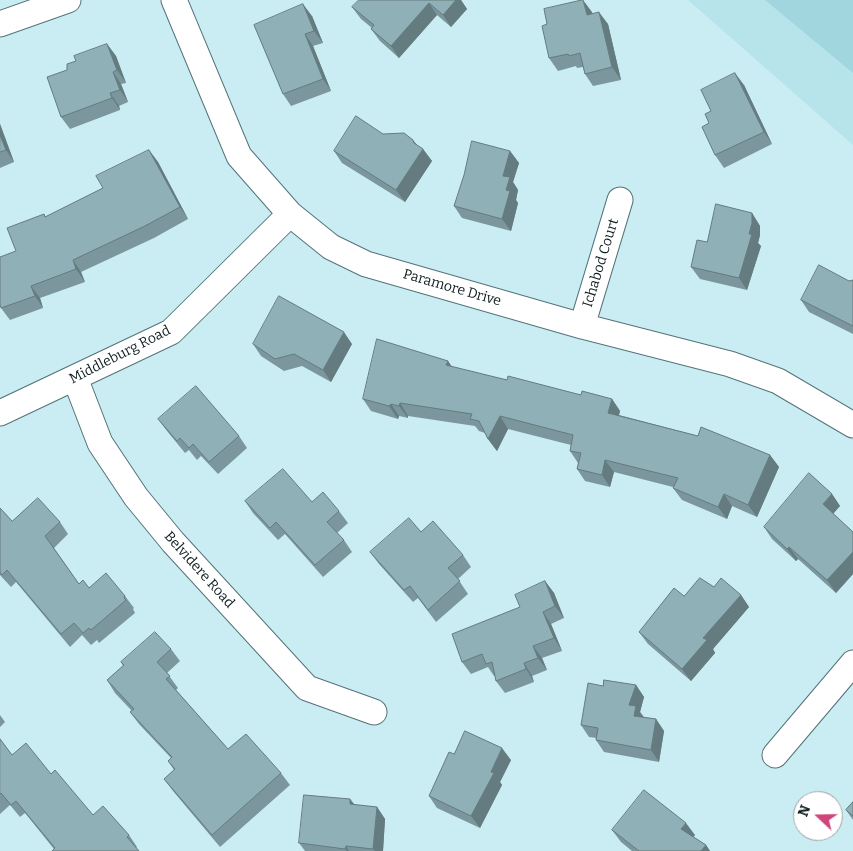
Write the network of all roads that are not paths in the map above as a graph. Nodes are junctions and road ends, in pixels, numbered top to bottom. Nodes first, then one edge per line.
1 (68, 0) edge
2 (174, 0) edge
3 (0, 24) edge
4 (620, 200) dead end
5 (290, 214) junction
6 (582, 326) junction
7 (75, 378) junction
8 (0, 413) edge
9 (853, 425) edge
10 (853, 664) edge
11 (374, 712) dead end
12 (775, 755) dead end

1 - 3 street
2 - 5 street, Paramore Drive
4 - 6 street, Ichabod Court
5 - 6 street, Paramore Drive
5 - 7 street, Middleburg Road
6 - 9 street, Paramore Drive
7 - 8 street, Middleburg Road
7 - 11 street, Belvidere Road
10 - 12 street

